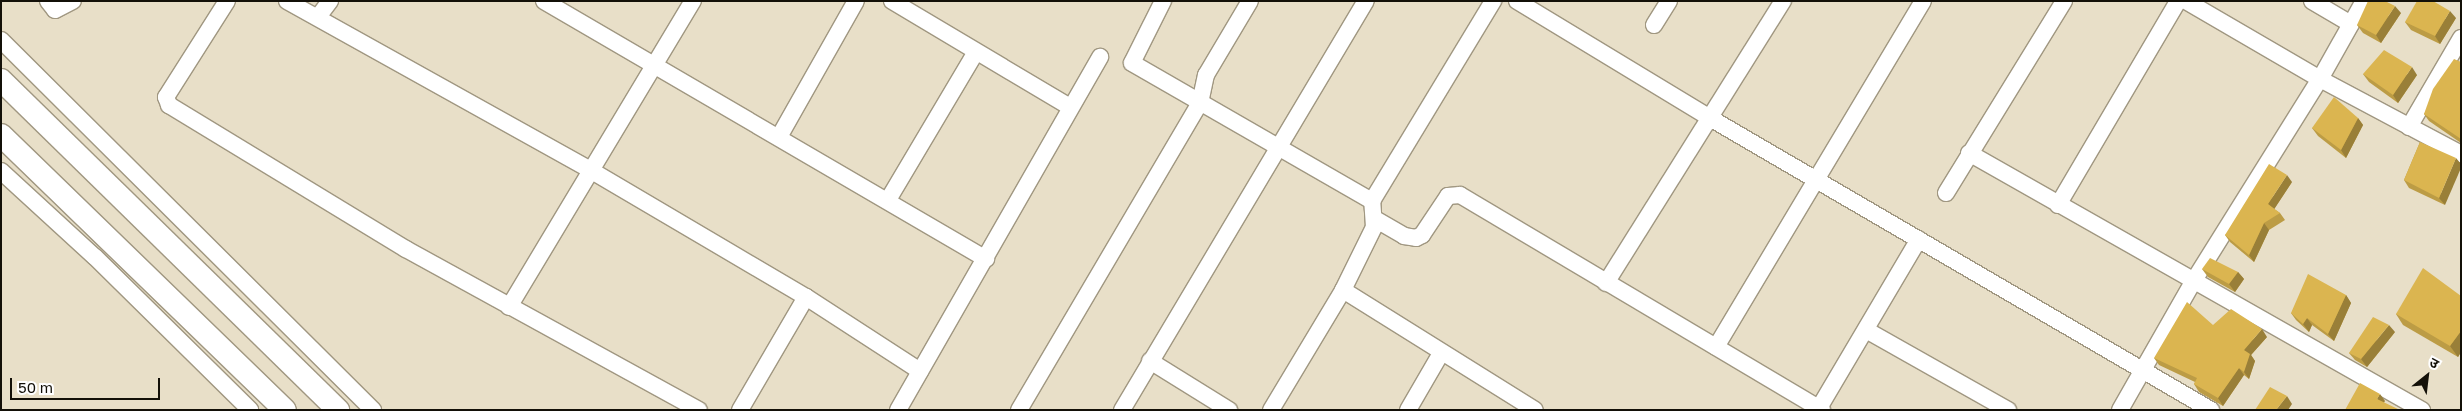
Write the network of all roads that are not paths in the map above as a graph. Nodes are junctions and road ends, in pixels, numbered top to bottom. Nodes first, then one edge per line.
1 (48, 1) edge
2 (73, 1) edge
3 (227, 1) edge
4 (287, 1) edge
5 (330, 1) edge
6 (544, 1) edge
7 (693, 1) edge
8 (856, 1) edge
9 (892, 1) edge
10 (1250, 1) edge
11 (1366, 1) edge
12 (1493, 1) edge
13 (1517, 1) edge
14 (1669, 1) edge
15 (1783, 1) edge
16 (1923, 1) edge
17 (2064, 1) edge
18 (2178, 1) edge
19 (2186, 1) edge
20 (2312, 1) edge
21 (2364, 1) edge
22 (1161, 2) edge
23 (318, 17) junction
24 (2351, 24) junction
25 (1654, 25) dead end
26 (2461, 38) edge
27 (1, 40) edge
28 (976, 52) junction
29 (1100, 57) dead end
30 (655, 66) junction
31 (2320, 79) junction
32 (1, 80) edge
33 (1200, 103) junction
34 (1070, 108) junction
35 (1710, 118) junction
36 (2409, 127) junction
37 (1, 135) edge
38 (779, 137) junction
39 (1279, 147) junction
40 (1969, 153) junction
41 (2461, 154) edge
42 (1, 171) edge
43 (592, 172) junction
44 (1817, 178) junction
45 (1946, 194) dead end
46 (888, 200) junction
47 (1372, 201) junction
48 (2058, 205) junction
49 (1375, 219) junction
50 (1919, 239) junction
51 (986, 259) junction
52 (2193, 282) junction
53 (1606, 283) junction
54 (1343, 290) junction
55 (806, 297) junction
56 (509, 307) junction
57 (1866, 330) junction
58 (1716, 347) junction
59 (1441, 353) junction
60 (1150, 361) junction
61 (2142, 370) junction
62 (920, 371) junction
63 (1821, 409) edge
64 (250, 410) edge
65 (285, 410) edge
66 (338, 410) edge
67 (373, 410) edge
68 (699, 410) edge
69 (740, 410) edge
70 (898, 410) edge
71 (1019, 410) edge
72 (1122, 410) edge
73 (1229, 410) edge
74 (1270, 410) edge
75 (1408, 410) edge
76 (1535, 410) edge
77 (2008, 410) edge
78 (2120, 410) edge
79 (2211, 410) edge
80 (2422, 410) edge

1 - 2 street
3 - 56 street
4 - 23 street
5 - 23 street
6 - 30 street
7 - 30 street
8 - 38 street
9 - 28 street
10 - 33 street
11 - 39 street
12 - 47 street
13 - 35 street
14 - 25 street
15 - 35 street
16 - 44 street
17 - 40 street
18 - 48 street
19 - 31 street
20 - 24 street
21 - 24 street
22 - 33 street
23 - 43 street
24 - 31 street
26 - 36 street
27 - 67 street
28 - 34 street
28 - 46 street
29 - 34 street
30 - 38 street
30 - 43 street
31 - 36 street
31 - 52 street
32 - 66 street
33 - 39 street
33 - 71 street
34 - 51 street
35 - 44 street
35 - 53 street
36 - 41 street
37 - 65 street
38 - 46 street
39 - 47 street
39 - 60 street
40 - 45 street
40 - 48 street
42 - 64 street
43 - 55 street
43 - 56 street
44 - 50 street
44 - 58 street
46 - 51 street
47 - 49 street
48 - 52 street
49 - 53 street
49 - 54 street
50 - 57 street
50 - 61 street
51 - 62 street
52 - 61 street
52 - 80 street
53 - 58 street
54 - 59 street
54 - 74 street
55 - 62 street
55 - 69 street
56 - 68 street
57 - 63 street
57 - 77 street
58 - 63 street
59 - 75 street
59 - 76 street
60 - 72 street
60 - 73 street
61 - 78 street
61 - 79 street
62 - 70 street

